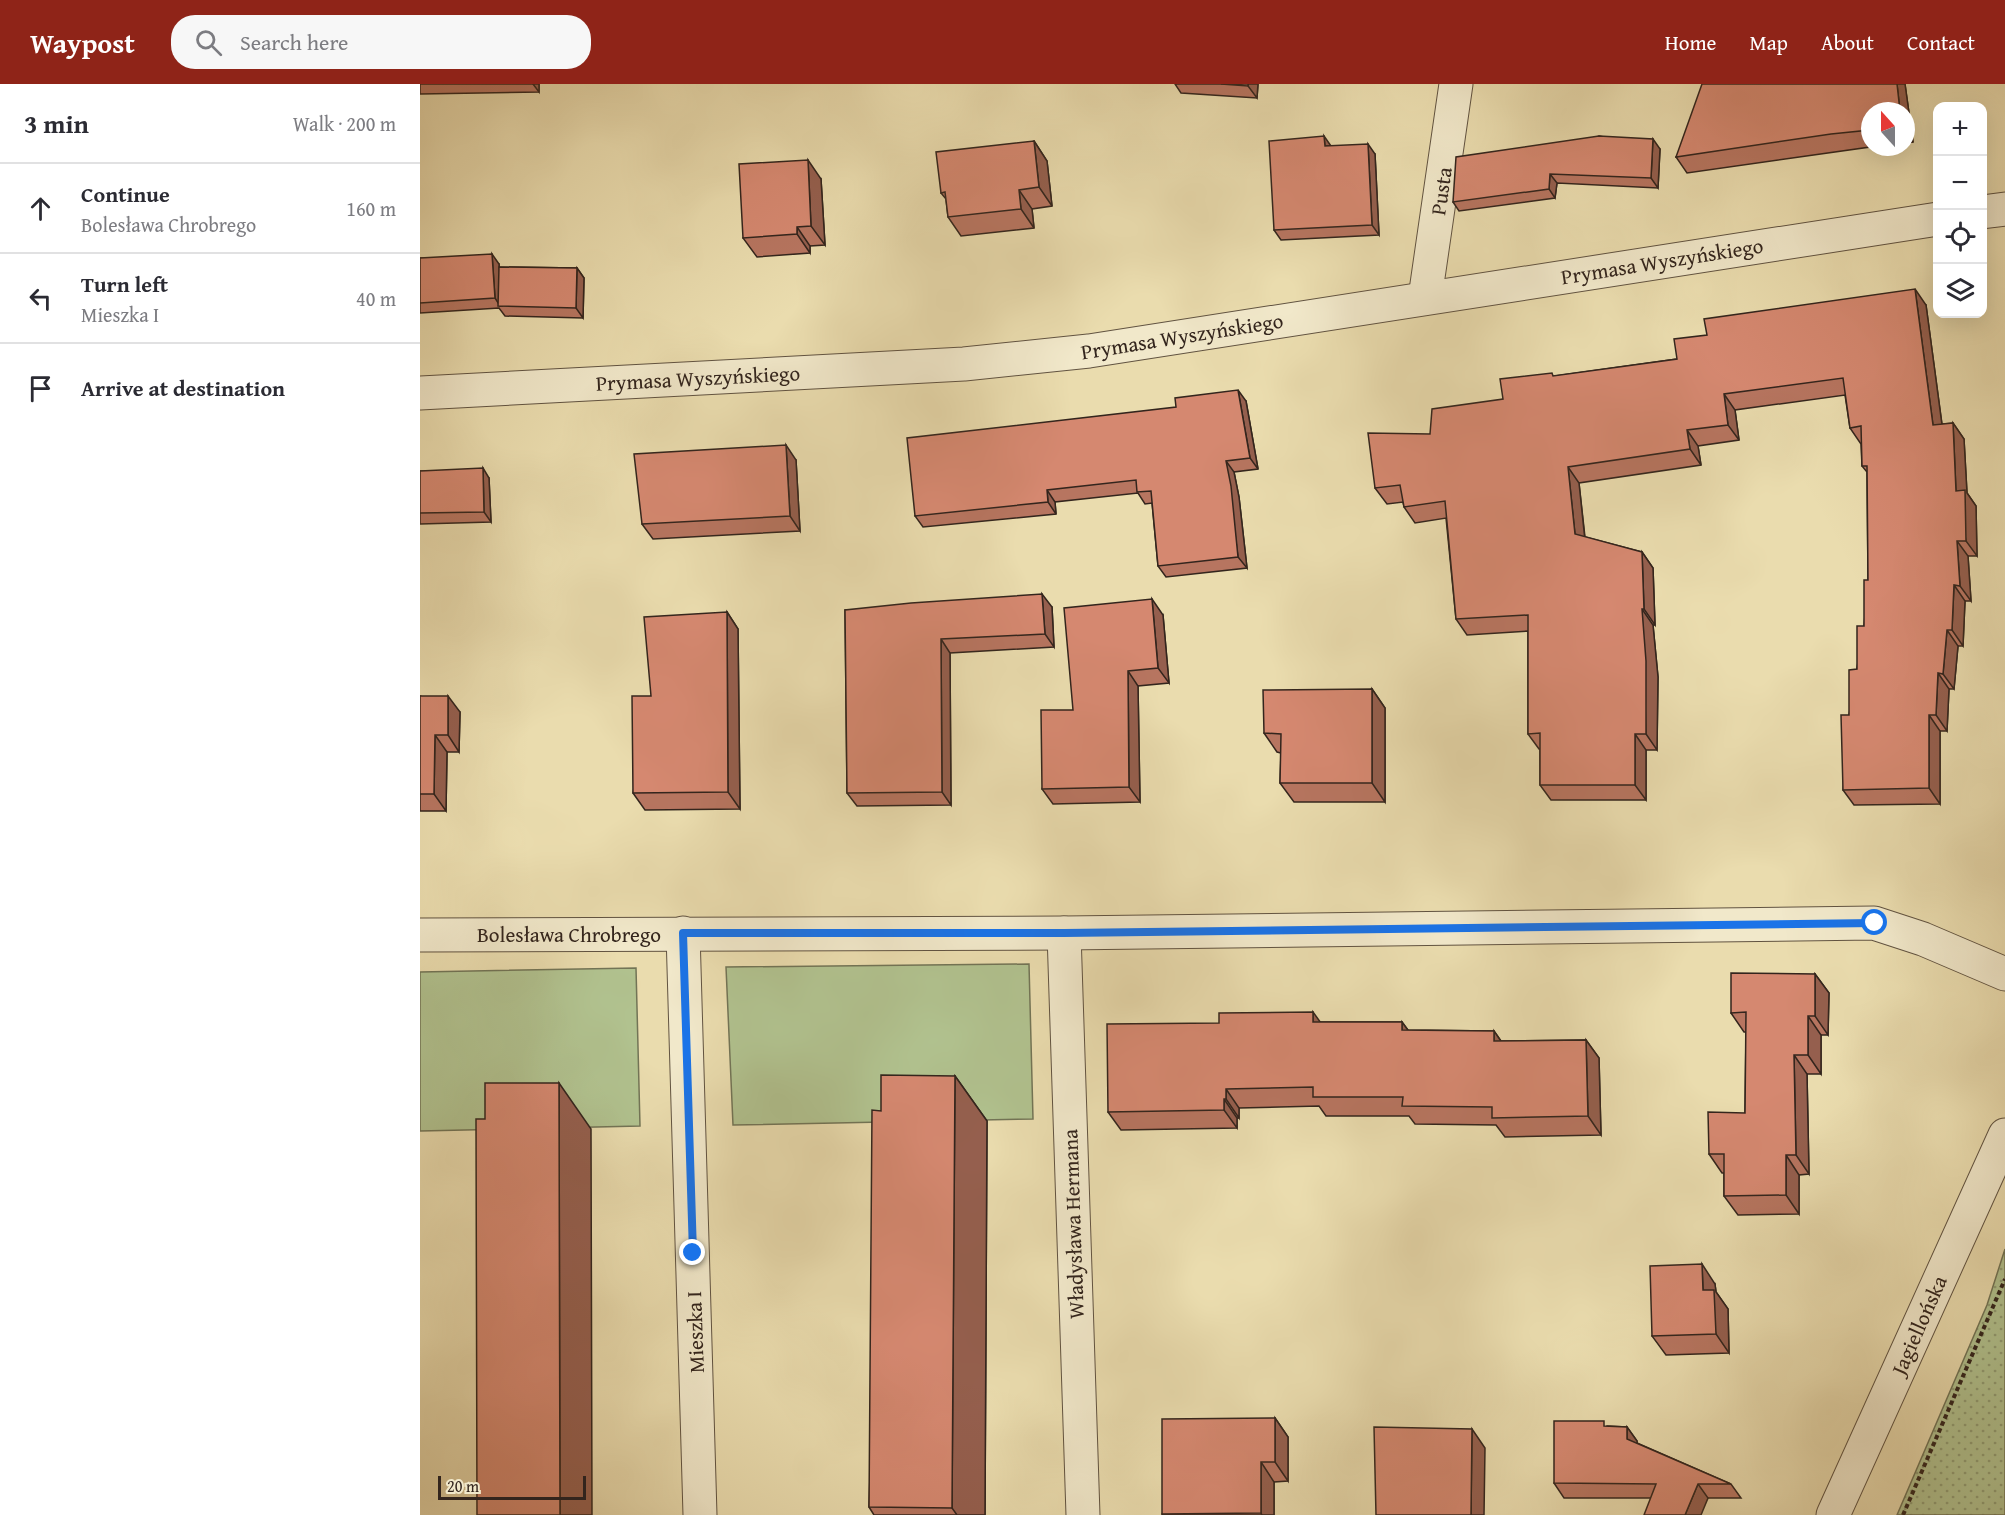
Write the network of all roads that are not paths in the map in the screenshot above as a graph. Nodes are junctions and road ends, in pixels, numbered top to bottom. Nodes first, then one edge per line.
1 (1456, 84) edge
2 (2005, 209) edge
3 (1987, 211) edge
4 (1933, 220) edge
5 (1425, 298) junction
6 (420, 393) edge
7 (683, 933) junction
8 (1064, 933) junction
9 (420, 935) edge
10 (2005, 974) edge
11 (2005, 1135) edge
12 (1994, 1192) edge
13 (700, 1515) edge
14 (1083, 1515) edge
15 (1833, 1515) edge

1 - 5 street, Pusta
2 - 3 street
4 - 5 street, Prymasa Wyszyńskiego
5 - 6 street, Prymasa Wyszyńskiego
7 - 8 street, Bolesława Chrobrego
7 - 9 street, Bolesława Chrobrego
7 - 13 street, Mieszka I
8 - 10 street, Bolesława Chrobrego
8 - 14 street, Władysława Hermana
11 - 12 street, Jagiellońska
12 - 15 street, Jagiellońska

